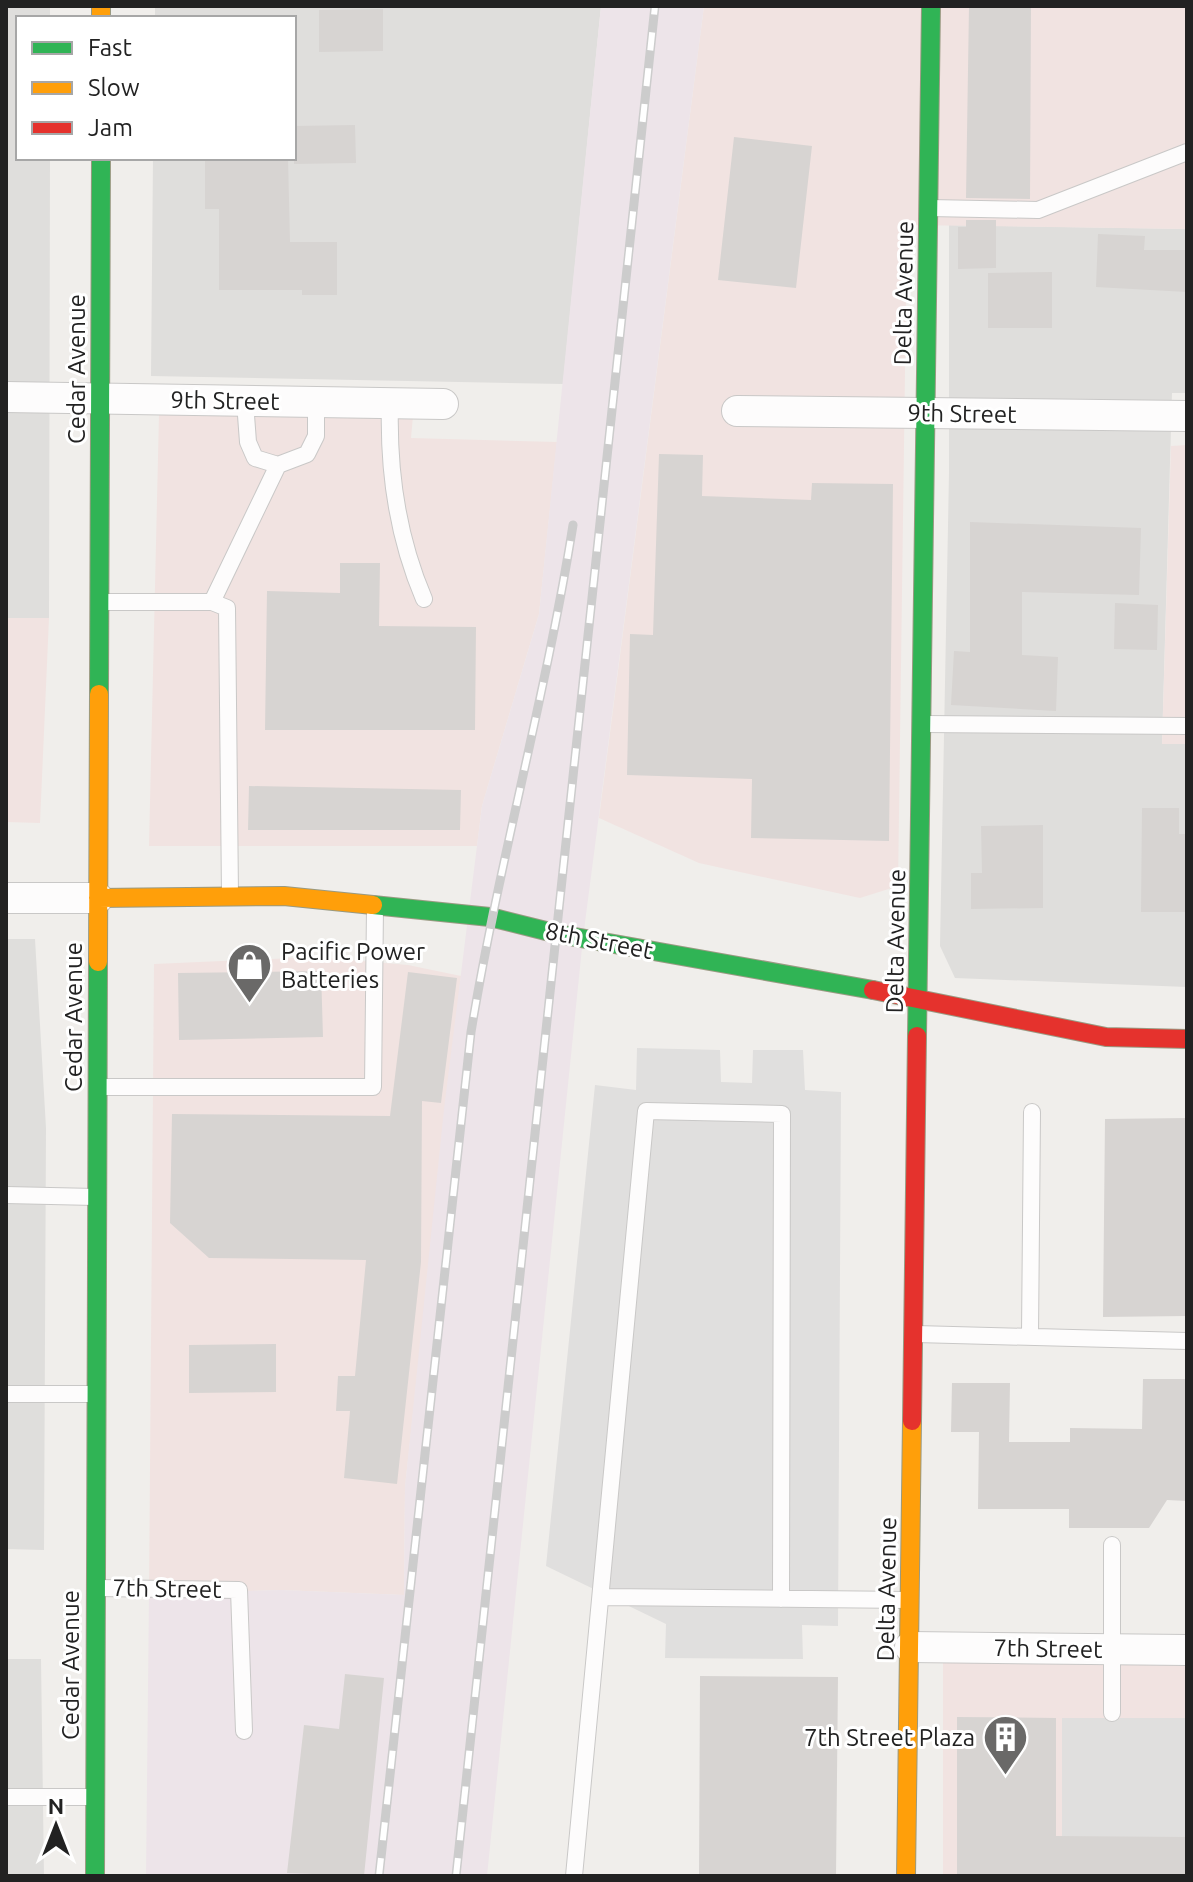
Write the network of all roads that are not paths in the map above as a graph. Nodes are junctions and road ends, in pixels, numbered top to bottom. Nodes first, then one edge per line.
1 (931, 6) edge
2 (1187, 152) edge
3 (101, 160) edge
4 (929, 208) junction
5 (6, 397) edge
6 (102, 400) junction
7 (245, 402) junction
8 (316, 402) junction
9 (390, 404) junction
10 (443, 404) dead end
11 (737, 411) dead end
12 (927, 413) junction
13 (1187, 416) edge
14 (278, 465) junction
15 (424, 599) dead end
16 (100, 602) junction
17 (212, 602) junction
18 (923, 724) junction
19 (1187, 726) edge
20 (230, 897) junction
21 (6, 898) edge
22 (98, 898) junction
23 (375, 906) junction
24 (920, 999) junction
25 (1187, 1039) edge
26 (97, 1087) junction
27 (1032, 1112) dead end
28 (6, 1195) edge
29 (97, 1197) junction
30 (915, 1334) junction
31 (1030, 1335) junction
32 (1187, 1341) edge
33 (6, 1394) edge
34 (96, 1394) junction
35 (1112, 1545) dead end
36 (96, 1588) junction
37 (603, 1597) junction
38 (781, 1599) junction
39 (911, 1600) junction
40 (910, 1647) junction
41 (1111, 1649) junction
42 (1187, 1650) edge
43 (1112, 1713) dead end
44 (244, 1731) dead end
45 (6, 1797) edge
46 (95, 1797) junction
47 (95, 1876) edge
48 (574, 1876) edge
49 (906, 1876) edge

1 - 4 street, Delta Avenue
2 - 4 lane
3 - 6 street, Cedar Avenue
4 - 12 street, Delta Avenue
5 - 6 street, 9th Street
6 - 7 street, 9th Street
6 - 16 street, Cedar Avenue
7 - 8 street, 9th Street
7 - 14 lane
8 - 9 street, 9th Street
8 - 14 lane
9 - 10 street, 9th Street
9 - 15 lane
11 - 12 street, 9th Street
12 - 13 street, 9th Street
12 - 18 street, Delta Avenue
14 - 17 lane
16 - 17 lane
16 - 22 street, Cedar Avenue
17 - 20 lane
18 - 19 lane
18 - 24 street, Delta Avenue
20 - 22 street, 8th Street
20 - 23 street, 8th Street
21 - 22 street, 8th Street
22 - 26 street, Cedar Avenue
23 - 24 street, 8th Street
23 - 26 lane
24 - 25 street, 8th Street
24 - 30 street, Delta Avenue
26 - 29 street, Cedar Avenue
27 - 31 lane
28 - 29 lane
29 - 34 street, Cedar Avenue
30 - 31 lane
30 - 39 street, Delta Avenue
31 - 32 lane
33 - 34 lane
34 - 36 street, Cedar Avenue
35 - 41 lane
36 - 44 lane, 7th Street
36 - 46 street, Cedar Avenue
37 - 38 lane
37 - 38 lane
37 - 48 lane
38 - 39 lane
39 - 40 street, Delta Avenue
40 - 41 street, 7th Street
40 - 49 street, Delta Avenue
41 - 42 street, 7th Street
41 - 43 lane
45 - 46 lane
46 - 47 street, Cedar Avenue

